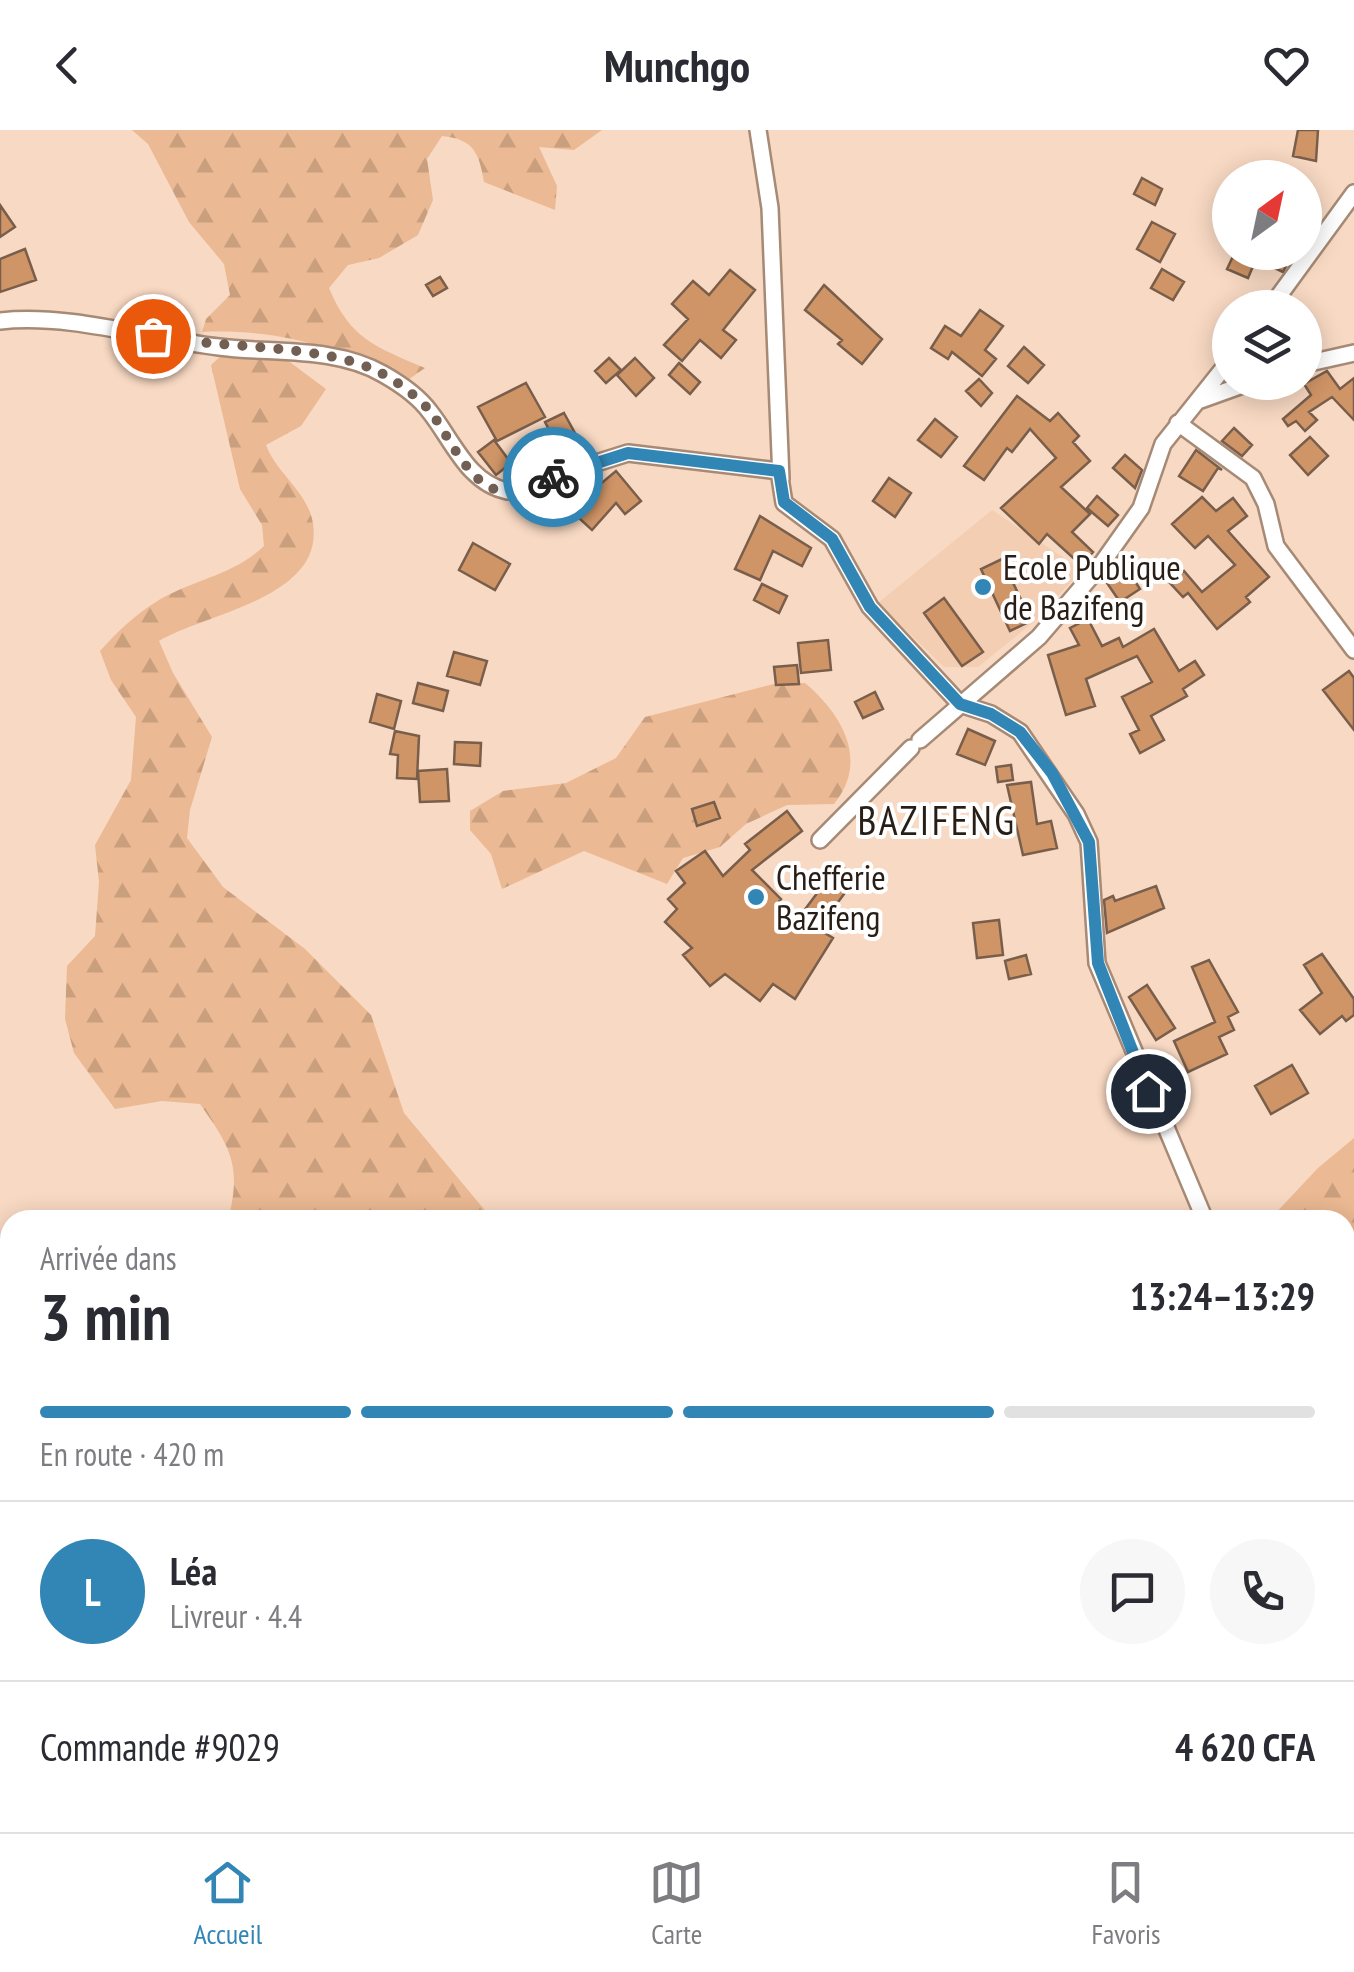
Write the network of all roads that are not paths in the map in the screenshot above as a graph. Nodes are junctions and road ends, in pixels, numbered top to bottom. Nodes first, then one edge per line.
1 (758, 130) edge
2 (1354, 193) edge
3 (1283, 290) edge
4 (0, 321) edge
5 (1354, 353) edge
6 (1322, 360) edge
7 (1212, 383) edge
8 (1212, 396) edge
9 (1198, 401) junction
10 (1178, 424) junction
11 (784, 502) junction
12 (1354, 650) edge
13 (960, 704) junction
14 (820, 840) dead end
15 (1200, 1210) edge

1 - 11 street
2 - 3 street
4 - 11 street
5 - 6 street
7 - 9 street
8 - 9 street
9 - 10 street
10 - 12 street
10 - 13 street
11 - 13 street
13 - 14 street
13 - 15 street

